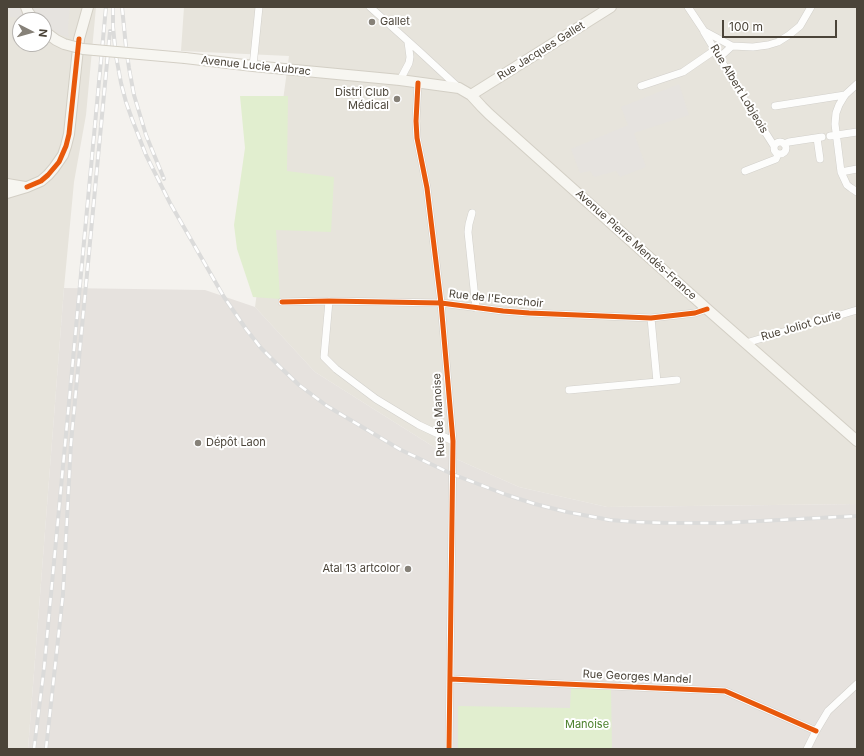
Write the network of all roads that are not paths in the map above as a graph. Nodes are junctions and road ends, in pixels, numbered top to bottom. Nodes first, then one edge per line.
1 (88, 7) edge
2 (259, 7) edge
3 (370, 7) edge
4 (611, 7) edge
5 (688, 7) edge
6 (811, 7) edge
7 (704, 31) junction
8 (52, 37) edge
9 (408, 42) junction
10 (732, 46) junction
11 (715, 50) junction
12 (720, 57) junction
13 (253, 66) junction
14 (400, 80) junction
15 (418, 83) junction
16 (857, 84) edge
17 (641, 86) dead end
18 (459, 88) junction
19 (471, 94) junction
20 (845, 95) junction
21 (775, 106) dead end
22 (857, 132) edge
23 (826, 137) junction
24 (784, 144) junction
25 (774, 146) junction
26 (778, 154) junction
27 (820, 159) dead end
28 (857, 170) edge
29 (745, 172) dead end
30 (841, 172) junction
31 (7, 184) edge
32 (27, 187) junction
33 (857, 192) edge
34 (7, 193) edge
35 (472, 213) dead end
36 (330, 301) junction
37 (282, 302) dead end
38 (441, 304) junction
39 (476, 308) junction
40 (707, 309) junction
41 (857, 310) edge
42 (651, 318) junction
43 (746, 343) junction
44 (677, 380) dead end
45 (656, 382) junction
46 (569, 390) dead end
47 (453, 441) junction
48 (857, 441) edge
49 (450, 679) junction
50 (857, 684) edge
51 (816, 731) junction
52 (810, 747) edge
53 (449, 749) edge

1 - 32 main road
2 - 13 street
3 - 9 street
4 - 19 main road, Rue Jacques Gallet
5 - 7 street, Rue Albert Lobjeois
6 - 10 street
7 - 10 street
7 - 11 street, Rue Albert Lobjeois
8 - 13 main road, Avenue Lucie Aubrac, bridge
9 - 14 street
9 - 18 street
10 - 12 street
11 - 12 street, Rue Albert Lobjeois
11 - 17 street
12 - 25 street, Rue Albert Lobjeois
13 - 14 main road, Avenue Lucie Aubrac
14 - 15 main road, Avenue Lucie Aubrac
15 - 18 main road, Avenue Lucie Aubrac
15 - 38 street, Rue de Manoise
16 - 20 street
18 - 19 main road, Avenue Lucie Aubrac
19 - 40 main road, Avenue Pierre Mendés-France
20 - 21 street
20 - 23 street
22 - 23 street
23 - 24 street
23 - 27 street
23 - 30 street
24 - 25 street
24 - 26 street
25 - 26 street
26 - 29 street
28 - 30 street
30 - 33 street
31 - 32 main road
32 - 34 main road
35 - 39 street, Rue de l'Ecorchoir
36 - 37 street, Rue de l'Ecorchoir
36 - 38 street, Rue de l'Ecorchoir
36 - 47 street
38 - 39 street, Rue de l'Ecorchoir
38 - 47 street, Rue de Manoise
39 - 42 street, Rue de l'Ecorchoir
40 - 42 street, Rue de l'Ecorchoir
40 - 43 main road, Avenue Pierre Mendés-France
41 - 43 street, Rue Joliot Curie
42 - 45 street
43 - 48 main road, Avenue Pierre Mendés-France
44 - 45 street
45 - 46 street
47 - 49 street, Rue de Manoise
49 - 51 street, Rue Georges Mandel
49 - 53 street, Rue de Manoise
50 - 51 street
51 - 52 street

